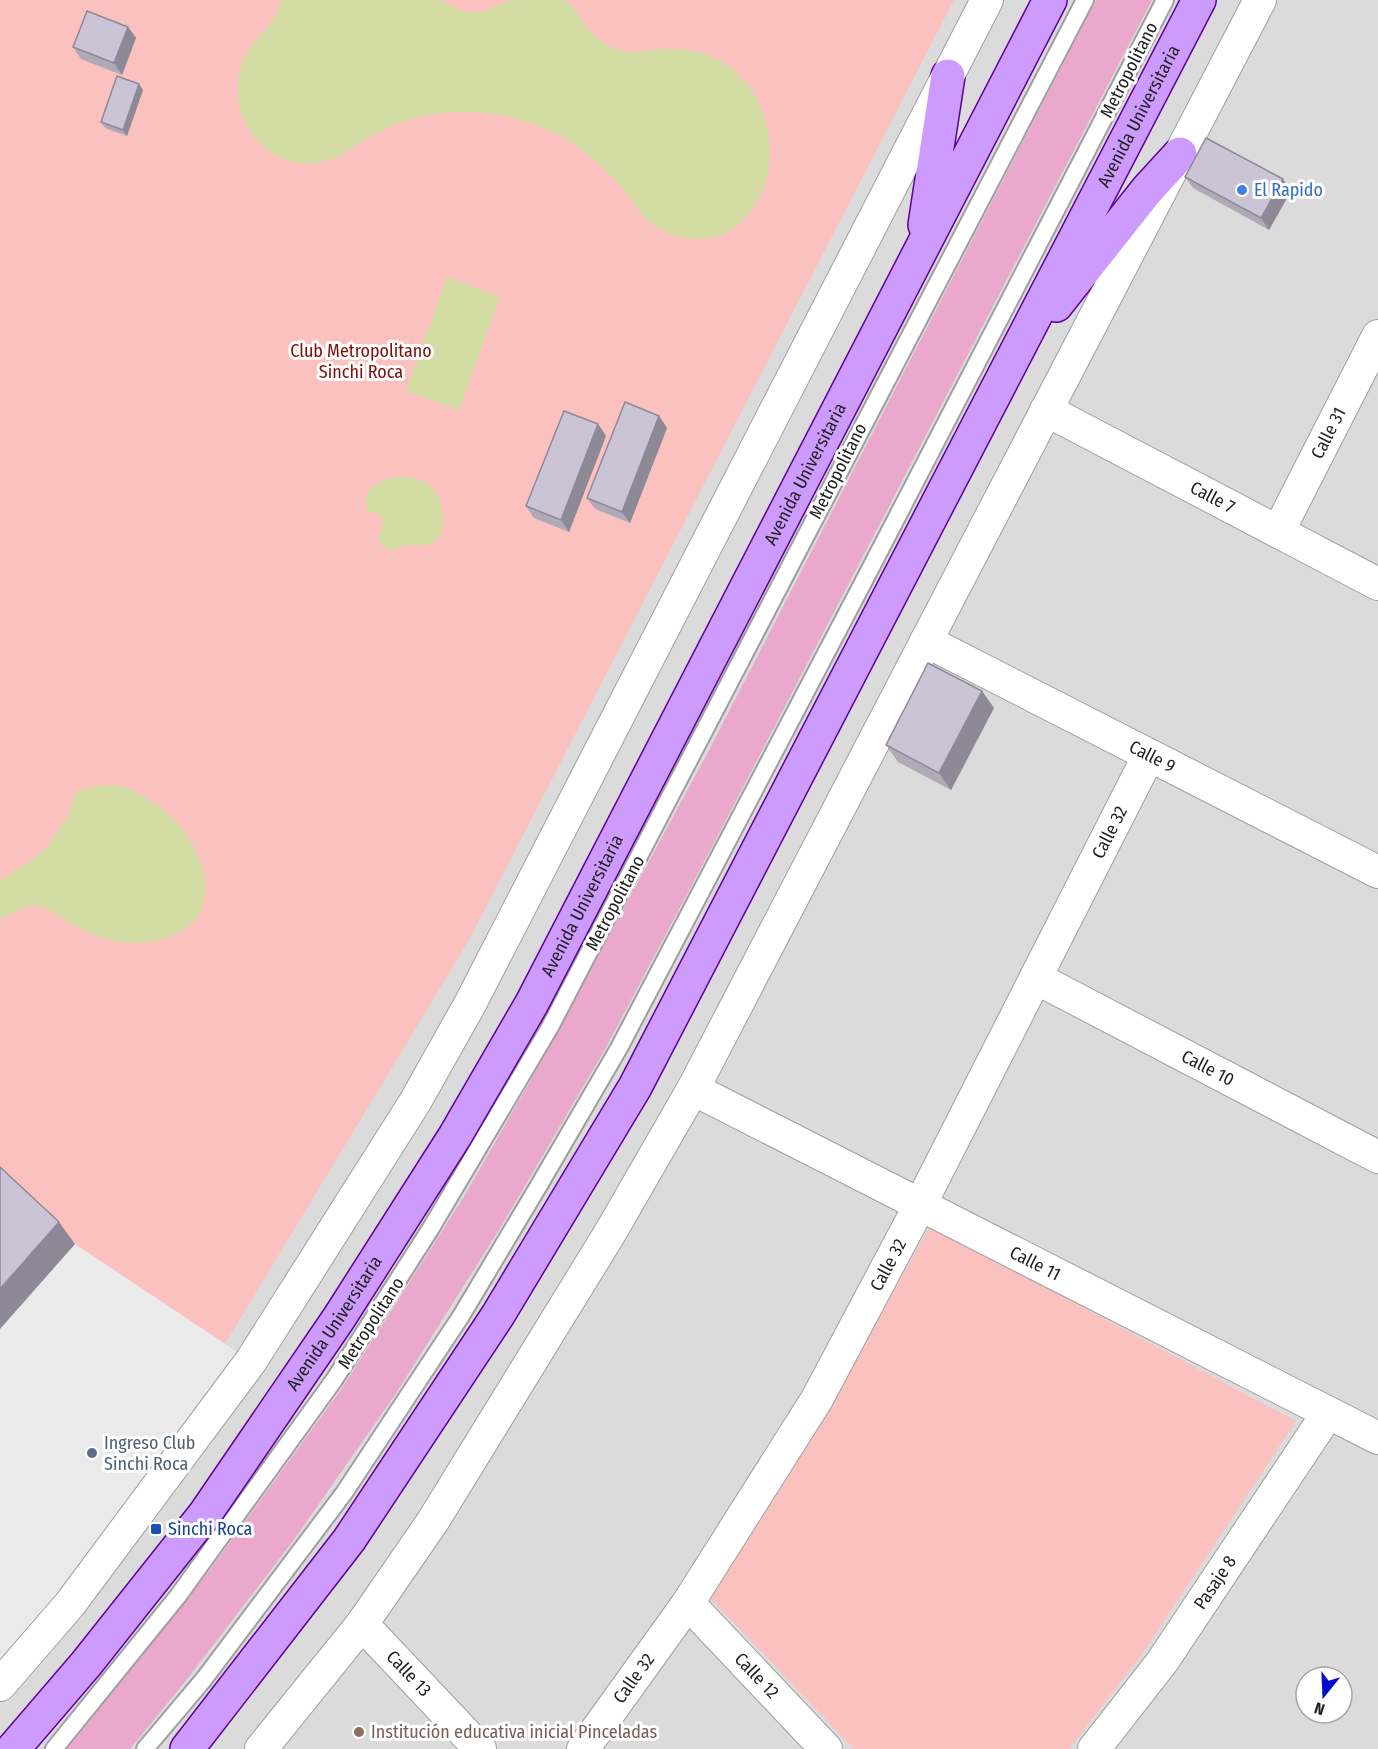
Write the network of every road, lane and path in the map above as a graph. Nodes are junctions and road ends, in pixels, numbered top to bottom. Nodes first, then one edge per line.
1 (987, 0) edge
2 (1050, 0) edge
3 (1084, 0) edge
4 (1165, 0) edge
5 (1199, 0) edge
6 (1260, 0) edge
7 (948, 76) junction
8 (1180, 154) junction
9 (921, 250) junction
10 (1378, 336) edge
11 (1020, 344) junction
12 (1046, 410) junction
13 (1278, 532) junction
14 (1378, 584) edge
15 (926, 641) junction
16 (1149, 755) junction
17 (1378, 872) edge
18 (1036, 978) junction
19 (693, 1089) junction
20 (1378, 1157) edge
21 (920, 1206) junction
22 (1328, 1413) junction
23 (1378, 1438) edge
24 (688, 1603) junction
25 (362, 1624) junction
26 (0, 1685) edge
27 (14, 1749) edge
28 (54, 1749) edge
29 (146, 1749) edge
30 (187, 1749) edge
31 (261, 1749) edge
32 (480, 1749) edge
33 (583, 1749) edge
34 (826, 1749) edge
35 (1094, 1749) edge

1 - 7 street
2 - 9 main road, Avenida Universitaria
3 - 28 lane, Metropolitano
4 - 29 lane, Metropolitano
5 - 11 main road, Avenida Universitaria
6 - 8 street
7 - 9 main road
7 - 26 street
8 - 11 main road
8 - 12 street
9 - 27 main road, Avenida Universitaria
10 - 13 street, Calle 31
11 - 30 main road, Avenida Universitaria
12 - 13 street, Calle 7
12 - 15 street
13 - 14 street, Calle 7
15 - 16 street, Calle 9
15 - 19 street
16 - 17 street, Calle 9
16 - 18 street, Calle 32
18 - 20 street, Calle 10
18 - 21 street, Calle 32
19 - 21 street, Calle 11
19 - 25 street
21 - 22 street, Calle 11
21 - 24 street, Calle 32
22 - 23 street, Calle 11
22 - 35 street, Pasaje 8
24 - 33 street, Calle 32
24 - 34 street, Calle 12
25 - 31 street
25 - 32 street, Calle 13

